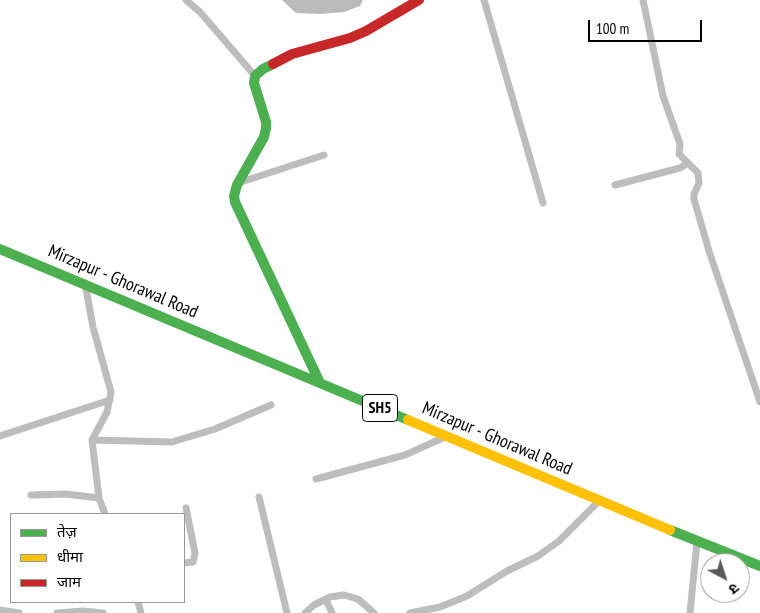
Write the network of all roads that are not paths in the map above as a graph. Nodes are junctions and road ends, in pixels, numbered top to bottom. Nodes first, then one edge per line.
1 (186, 0) edge
2 (419, 0) edge
3 (484, 0) edge
4 (643, 0) edge
5 (255, 76) junction
6 (324, 155) dead end
7 (688, 163) junction
8 (238, 183) junction
9 (614, 185) dead end
10 (543, 203) dead end
11 (0, 249) edge
12 (85, 283) junction
13 (320, 383) junction
14 (110, 400) junction
15 (760, 402) edge
16 (271, 405) dead end
17 (0, 436) edge
18 (447, 436) junction
19 (92, 440) junction
20 (316, 479) dead end
21 (31, 496) dead end
22 (259, 497) dead end
23 (99, 498) junction
24 (600, 500) junction
25 (186, 508) dead end
26 (105, 513) edge
27 (697, 542) junction
28 (185, 563) edge
29 (760, 566) edge
30 (326, 600) junction
31 (0, 610) edge
32 (441, 610) edge
33 (19, 613) edge
34 (57, 613) edge
35 (103, 613) edge
36 (287, 613) edge
37 (305, 613) edge
38 (332, 613) edge
39 (374, 613) edge
40 (410, 613) edge
41 (690, 613) edge

1 - 5 street
2 - 5 main road
3 - 10 street
4 - 7 street
5 - 8 main road
6 - 8 street
7 - 9 street
7 - 15 street
8 - 13 main road
11 - 12 main road, Mirzapur - Ghorawal Road / SH5
12 - 13 main road, Mirzapur - Ghorawal Road / SH5
12 - 14 street
13 - 18 main road, Mirzapur - Ghorawal Road / SH5
14 - 17 street
14 - 19 street
16 - 19 street
18 - 20 street
18 - 24 main road, Mirzapur - Ghorawal Road / SH5
19 - 23 street
21 - 23 street
22 - 36 street
23 - 26 street
24 - 27 main road, Mirzapur - Ghorawal Road / SH5
24 - 32 street
25 - 28 street
27 - 29 main road, Mirzapur - Ghorawal Road / SH5
27 - 41 street
30 - 37 street
30 - 38 street
30 - 39 street
31 - 33 street
32 - 40 street
34 - 35 street

